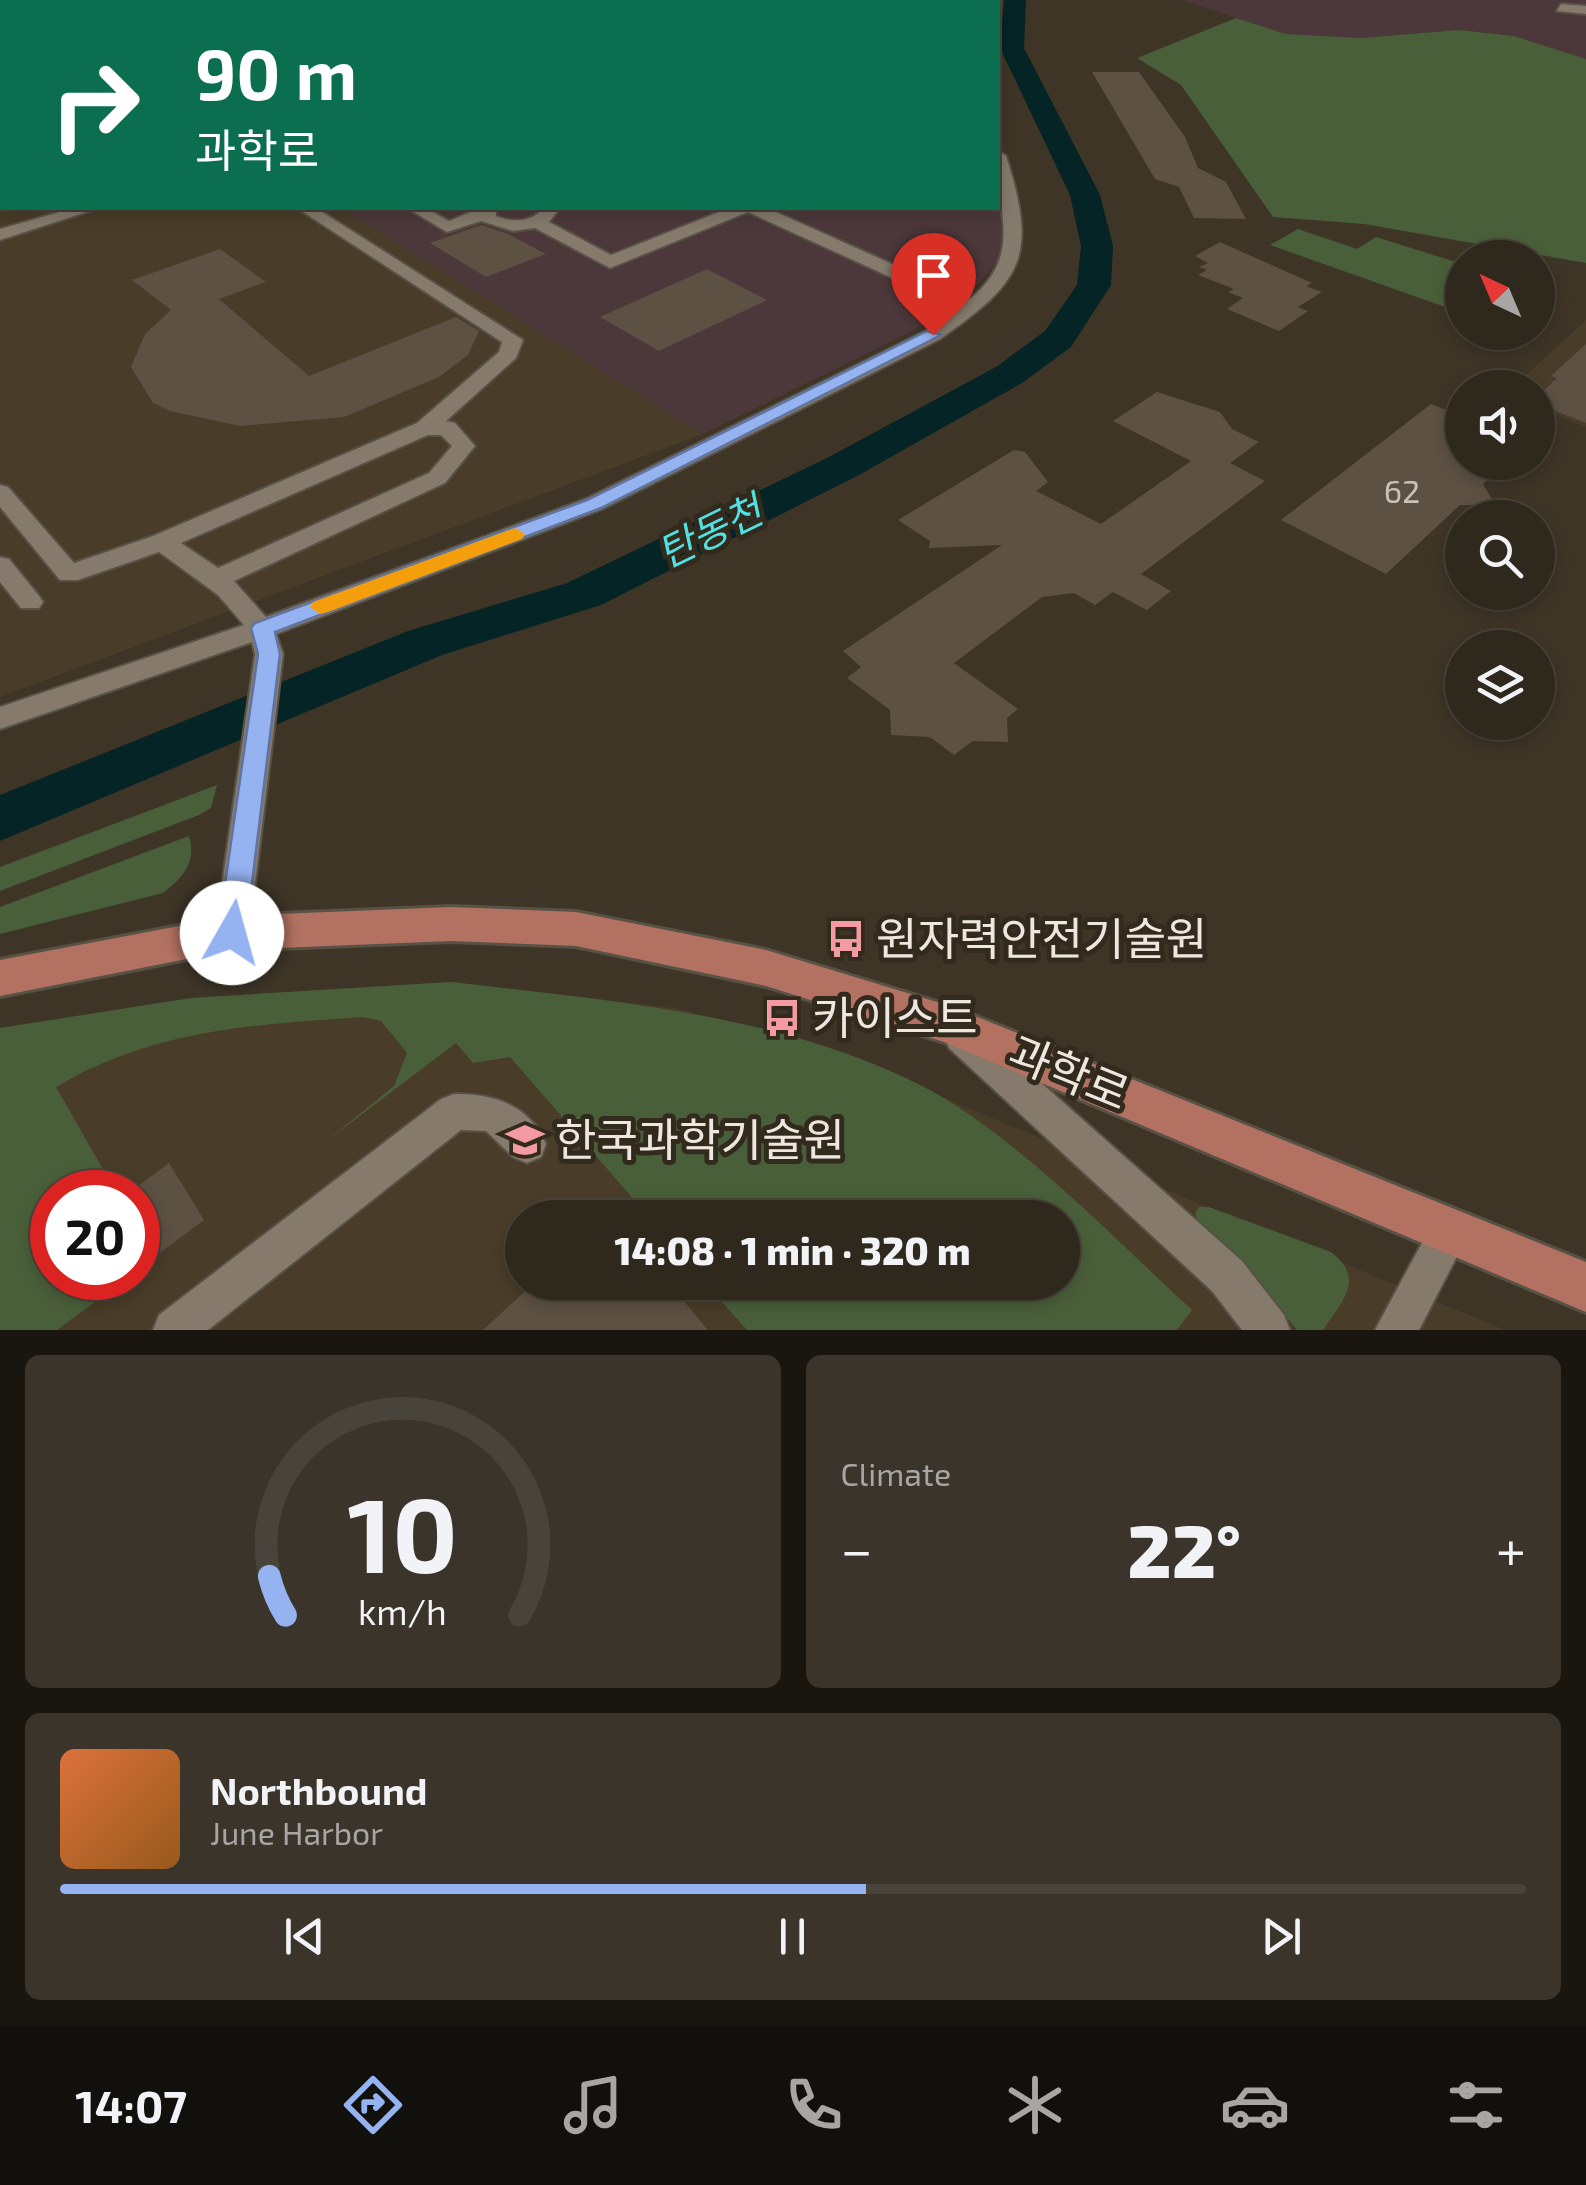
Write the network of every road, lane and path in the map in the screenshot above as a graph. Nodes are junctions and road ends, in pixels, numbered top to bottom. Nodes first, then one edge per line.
1 (1561, 8) dead end
2 (1586, 10) edge
3 (1000, 164) edge
4 (83, 210) edge
5 (308, 210) edge
6 (418, 210) edge
7 (551, 210) edge
8 (738, 210) edge
9 (758, 210) edge
10 (486, 211) edge
11 (536, 222) junction
12 (0, 235) edge
13 (974, 308) junction
14 (425, 428) junction
15 (0, 492) edge
16 (162, 542) junction
17 (0, 565) edge
18 (217, 579) junction
19 (30, 602) dead end
20 (266, 641) junction
21 (0, 718) edge
22 (232, 933) junction
23 (0, 978) edge
24 (950, 1025) junction
25 (527, 1144) dead end
26 (1451, 1230) junction
27 (1586, 1286) edge
28 (174, 1330) edge
29 (1269, 1330) edge
30 (1396, 1330) edge

1 - 2 street
3 - 13 street
4 - 12 street
5 - 14 street
6 - 10 street
7 - 11 street
8 - 11 street
9 - 13 street
10 - 11 street
13 - 20 street
14 - 16 street
14 - 18 street
15 - 16 street
16 - 18 street
17 - 19 street
18 - 20 street
20 - 21 street
20 - 22 street
22 - 23 main road, 과학로
22 - 24 main road, 과학로
24 - 26 main road, 과학로
24 - 29 street
25 - 28 street
26 - 27 main road, 과학로
26 - 30 street

